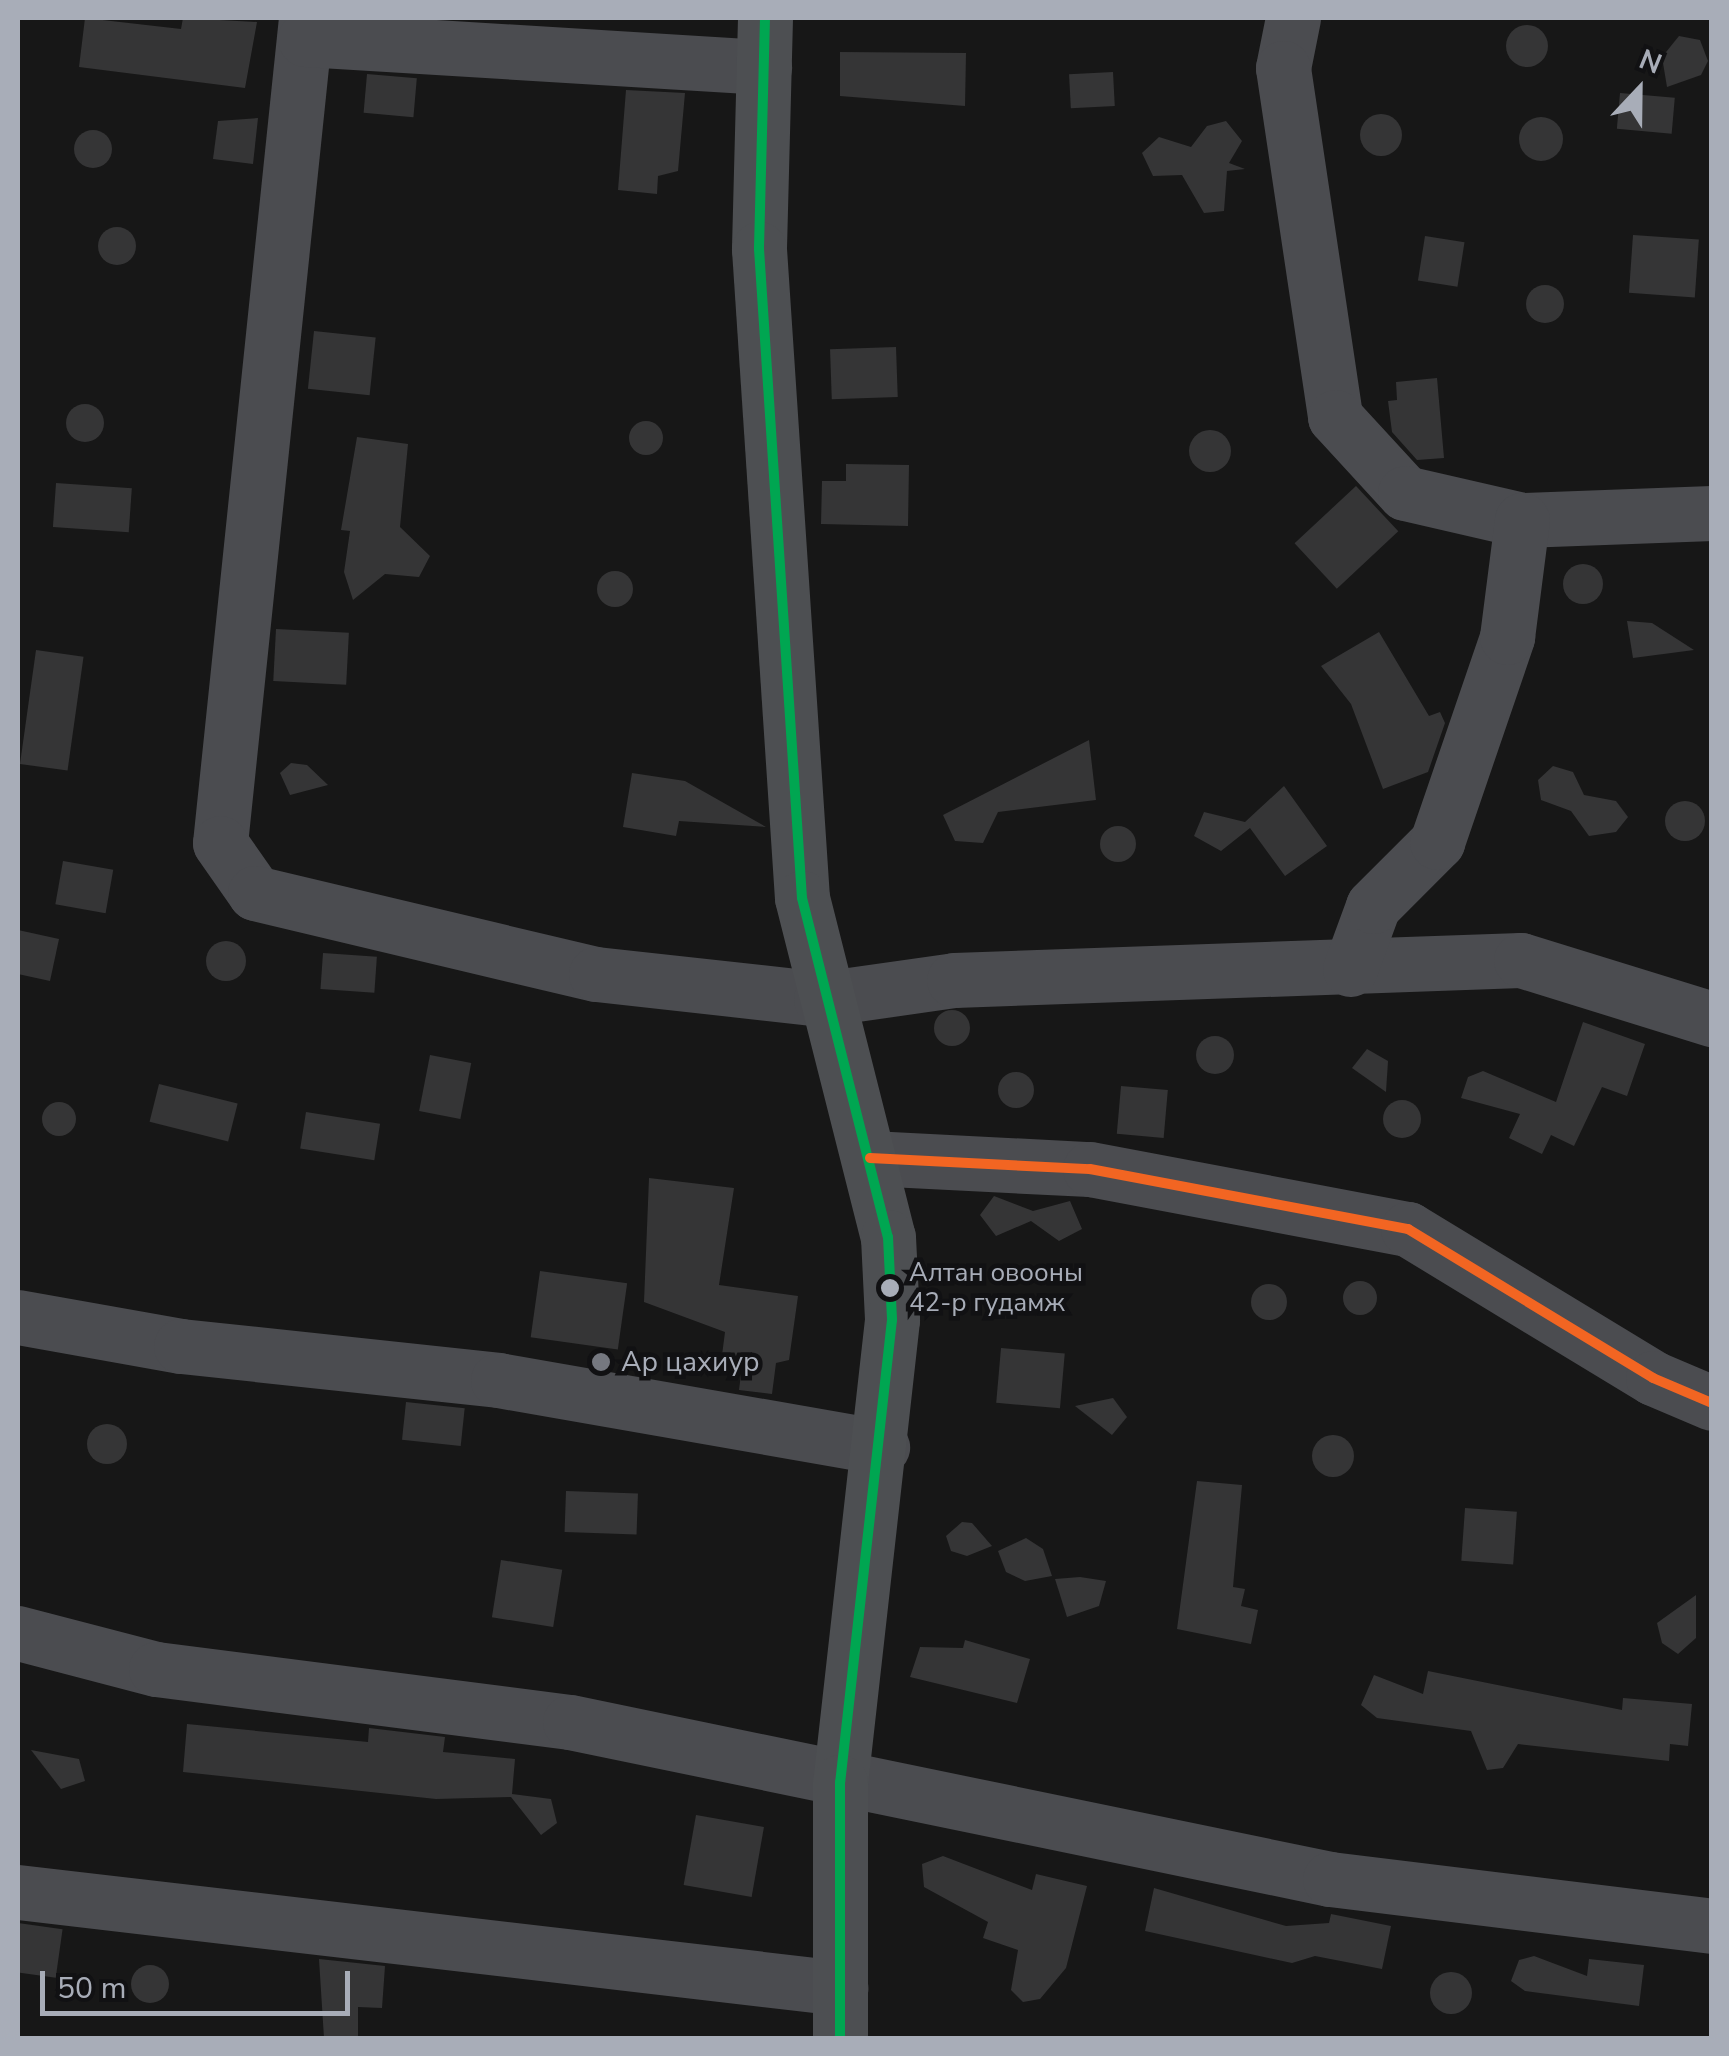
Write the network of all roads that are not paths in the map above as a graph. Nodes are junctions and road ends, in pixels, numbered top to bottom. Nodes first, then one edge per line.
1 (1293, 18) edge
2 (305, 28) edge
3 (764, 42) edge
4 (1712, 512) edge
5 (1522, 520) junction
6 (1350, 969) junction
7 (821, 999) junction
8 (1712, 1019) edge
9 (870, 1158) junction
10 (18, 1317) edge
11 (1712, 1403) edge
12 (882, 1447) junction
13 (18, 1633) edge
14 (840, 1782) junction
15 (18, 1892) edge
16 (1712, 1926) edge
17 (840, 2013) edge

1 - 5 street
2 - 3 street
2 - 7 street
3 - 7 main road
4 - 5 street
5 - 6 street
6 - 7 street
6 - 8 street
7 - 9 main road
9 - 11 street
9 - 12 main road
10 - 12 street
12 - 14 main road
13 - 14 street
14 - 16 street
14 - 17 main road
15 - 17 street

